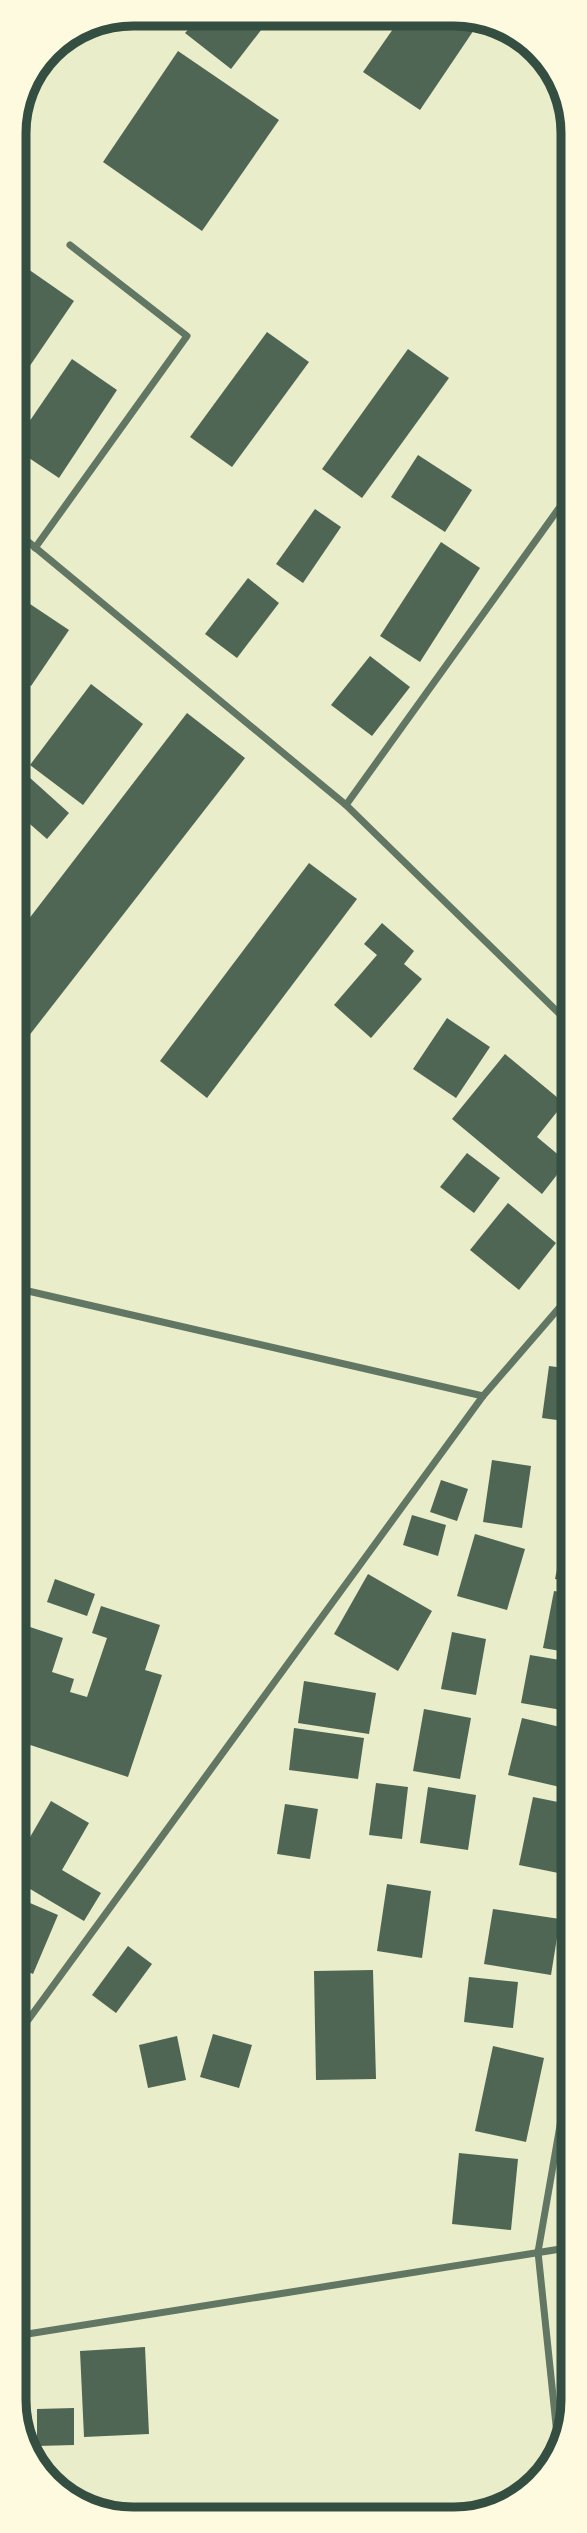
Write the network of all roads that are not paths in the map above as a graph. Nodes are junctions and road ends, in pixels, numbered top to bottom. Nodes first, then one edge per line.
1 (70, 245) dead end
2 (561, 505) edge
3 (26, 540) edge
4 (35, 548) junction
5 (346, 805) junction
6 (561, 1016) edge
7 (26, 1290) edge
8 (561, 1306) edge
9 (483, 1396) junction
10 (26, 2023) edge
11 (561, 2120) edge
12 (561, 2249) edge
13 (538, 2252) junction
14 (26, 2334) edge
15 (556, 2429) edge

1 - 4 street
2 - 5 street
3 - 4 street
4 - 5 street
5 - 6 street
7 - 9 street
8 - 9 street
9 - 10 street
11 - 13 street
12 - 13 street
13 - 14 street
13 - 15 street

